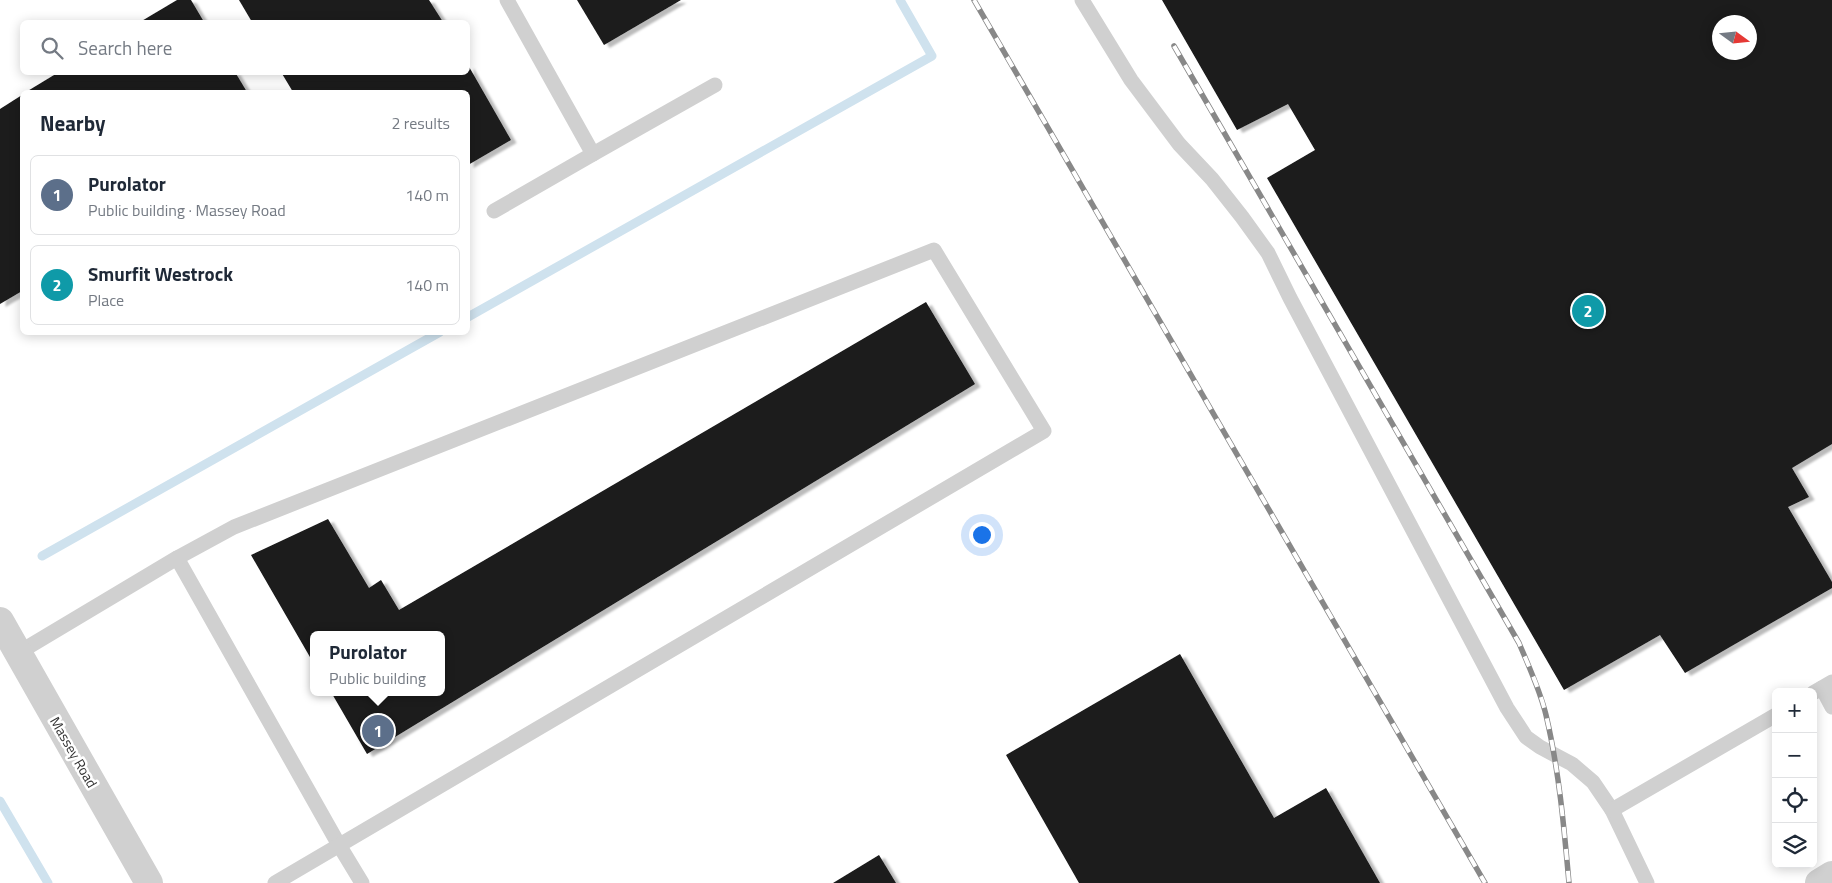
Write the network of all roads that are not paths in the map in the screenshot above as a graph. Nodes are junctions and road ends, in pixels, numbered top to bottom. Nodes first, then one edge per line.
1 (507, 0) edge
2 (1082, 0) edge
3 (715, 85) dead end
4 (593, 154) junction
5 (494, 211) dead end
6 (177, 558) junction
7 (0, 621) edge
8 (18, 653) junction
9 (1822, 687) edge
10 (1832, 707) edge
11 (1772, 717) edge
12 (1612, 810) junction
13 (339, 845) junction
14 (1832, 875) edge
15 (149, 883) edge
16 (275, 883) edge
17 (362, 883) edge
18 (1647, 883) edge
19 (1819, 883) edge

1 - 4 lane
2 - 12 lane
3 - 4 lane
4 - 5 lane
6 - 8 lane
6 - 13 lane
6 - 13 lane
7 - 8 street, Massey Road
8 - 15 street, Massey Road
9 - 10 lane
11 - 12 lane
12 - 18 lane
13 - 16 lane
13 - 17 lane
14 - 19 street

